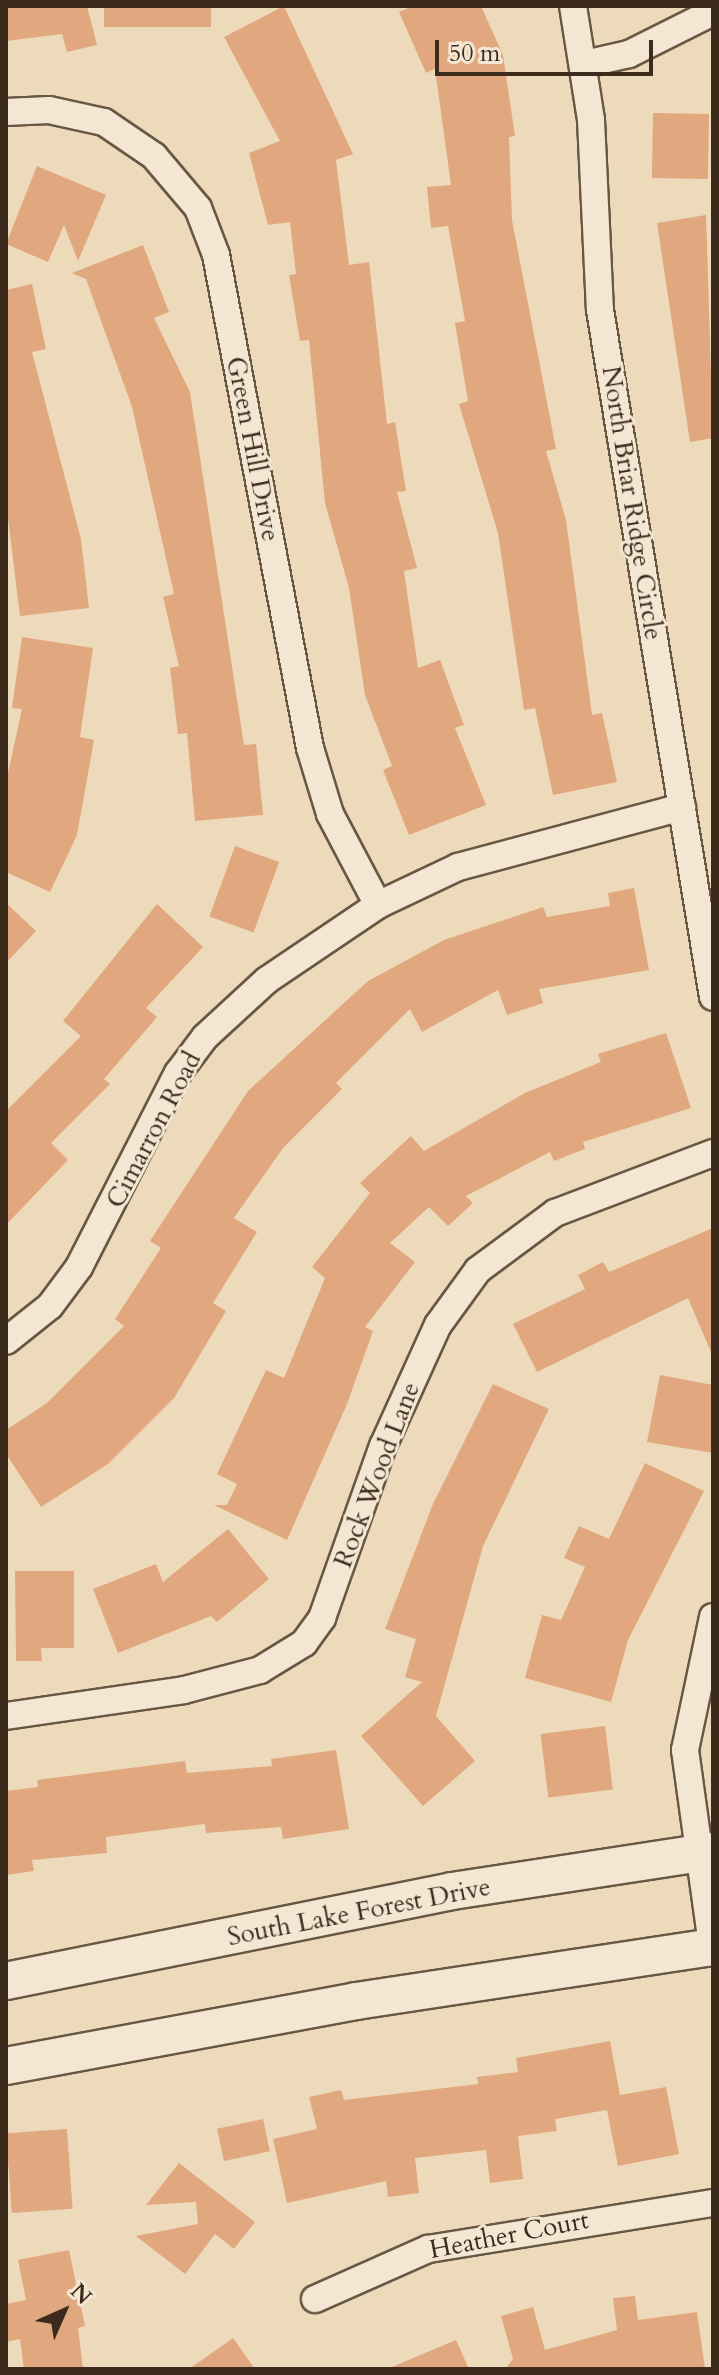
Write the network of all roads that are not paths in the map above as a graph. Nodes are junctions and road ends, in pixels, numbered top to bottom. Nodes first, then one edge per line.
1 (573, 6) edge
2 (713, 12) edge
3 (585, 64) junction
4 (6, 112) edge
5 (682, 807) junction
6 (378, 905) junction
7 (713, 997) edge
8 (713, 1153) edge
9 (6, 1341) edge
10 (713, 1617) edge
11 (6, 1716) edge
12 (704, 1852) edge
13 (713, 1949) edge
14 (6, 1981) edge
15 (6, 2066) edge
16 (713, 2203) edge
17 (315, 2299) dead end

1 - 3 street, North Briar Ridge Circle
2 - 3 street
3 - 5 street, North Briar Ridge Circle
4 - 6 street, Green Hill Drive
5 - 6 street, Cimarron Road
5 - 7 street, North Briar Ridge Circle
6 - 9 street, Cimarron Road
8 - 11 street, Rock Wood Lane
10 - 12 street
12 - 13 street
12 - 14 main road, South Lake Forest Drive
13 - 15 main road
16 - 17 street, Heather Court

